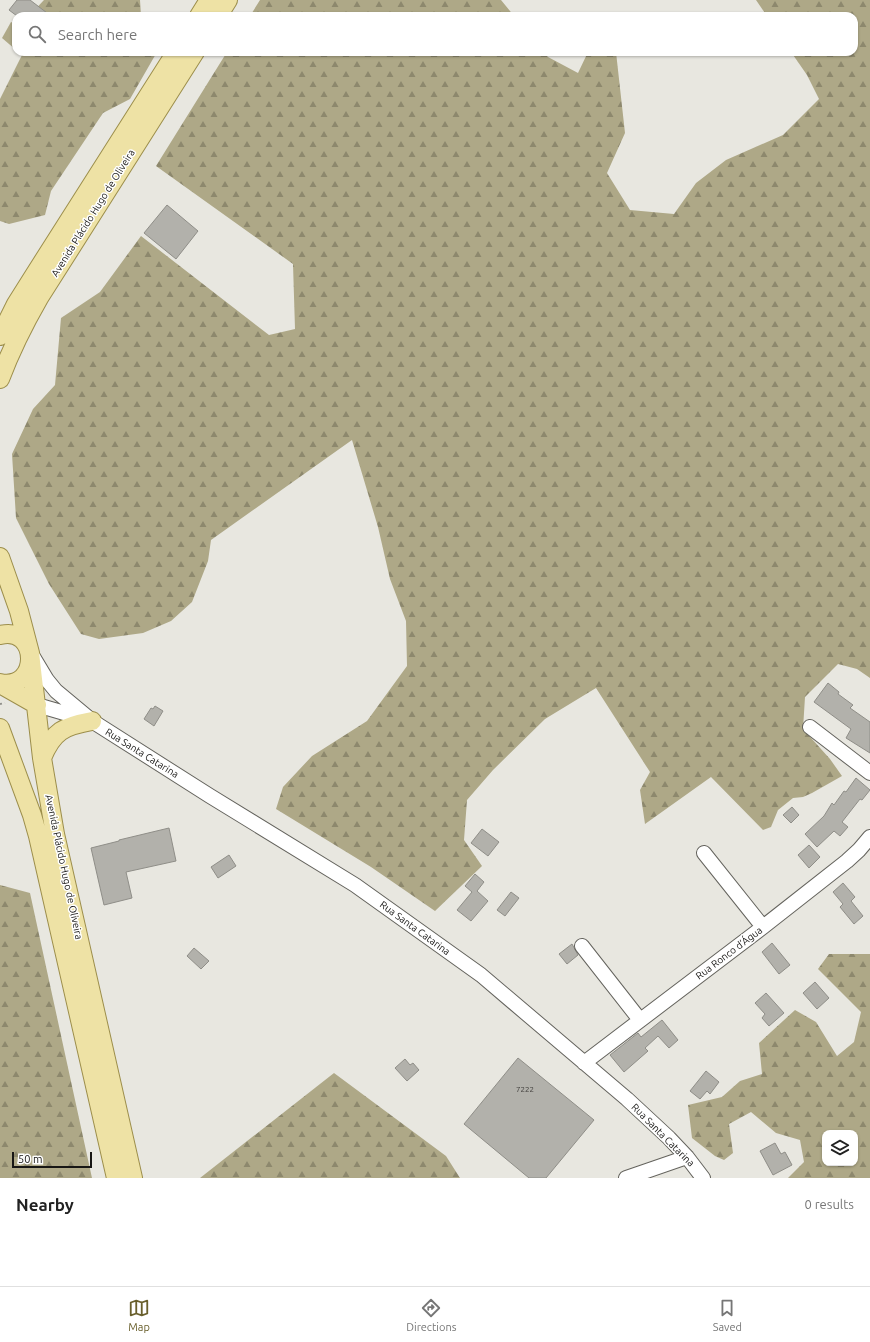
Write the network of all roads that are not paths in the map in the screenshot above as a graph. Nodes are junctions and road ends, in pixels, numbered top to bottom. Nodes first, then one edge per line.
1 (209, 0) edge
2 (228, 0) edge
3 (202, 12) edge
4 (220, 12) edge
5 (173, 56) edge
6 (192, 56) edge
7 (0, 336) edge
8 (0, 379) edge
9 (0, 557) edge
10 (4, 633) edge
11 (30, 653) junction
12 (0, 683) edge
13 (37, 705) junction
14 (92, 721) junction
15 (810, 727) dead end
16 (0, 728) edge
17 (42, 758) junction
18 (870, 773) edge
19 (870, 838) edge
20 (704, 853) dead end
21 (763, 927) junction
22 (582, 946) dead end
23 (640, 1020) junction
24 (584, 1063) junction
25 (686, 1157) junction
26 (116, 1178) edge
27 (133, 1178) edge
28 (626, 1178) edge
29 (703, 1178) edge

1 - 3 main road
2 - 4 main road
5 - 7 main road, Avenida Plácido Hugo de Oliveira
6 - 8 main road, Avenida Plácido Hugo de Oliveira
9 - 11 main road, Avenida Plácido Hugo de Oliveira
10 - 11 main road
11 - 12 main road
11 - 13 main road, Avenida Plácido Hugo de Oliveira
11 - 14 street, Rua Santa Catarina
12 - 13 main road, Rua Santa Catarina
13 - 14 street, Rua Santa Catarina
13 - 17 main road, Avenida Plácido Hugo de Oliveira
14 - 17 main road
14 - 24 street, Rua Santa Catarina
15 - 18 street
16 - 26 main road, Avenida Plácido Hugo de Oliveira
17 - 27 main road, Avenida Plácido Hugo de Oliveira
19 - 21 street, Rua Ronco d’Água
20 - 21 street
21 - 23 street, Rua Ronco d’Água
22 - 23 street
23 - 24 street, Rua Ronco d’Água
24 - 25 street, Rua Santa Catarina
25 - 28 street
25 - 29 street, Rua Santa Catarina

